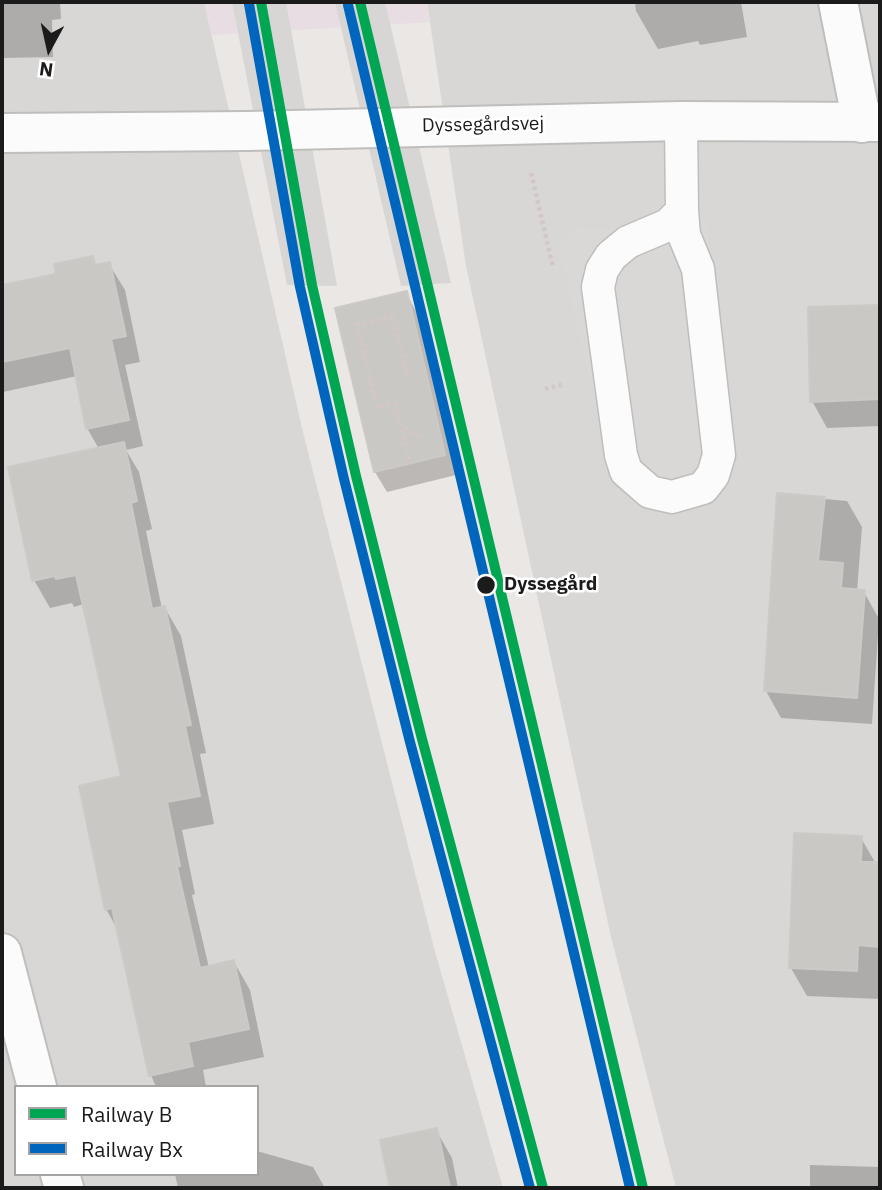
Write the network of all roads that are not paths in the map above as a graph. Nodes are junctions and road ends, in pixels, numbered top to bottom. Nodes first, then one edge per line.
1 (838, 2) edge
2 (681, 121) junction
3 (871, 122) edge
4 (2, 133) edge
5 (682, 211) junction
6 (2, 953) edge
7 (36, 1085) edge

1 - 3 street
2 - 3 street, Dyssegårdsvej
2 - 4 street, Dyssegårdsvej
2 - 5 lane
5 - 5 lane
6 - 7 street

